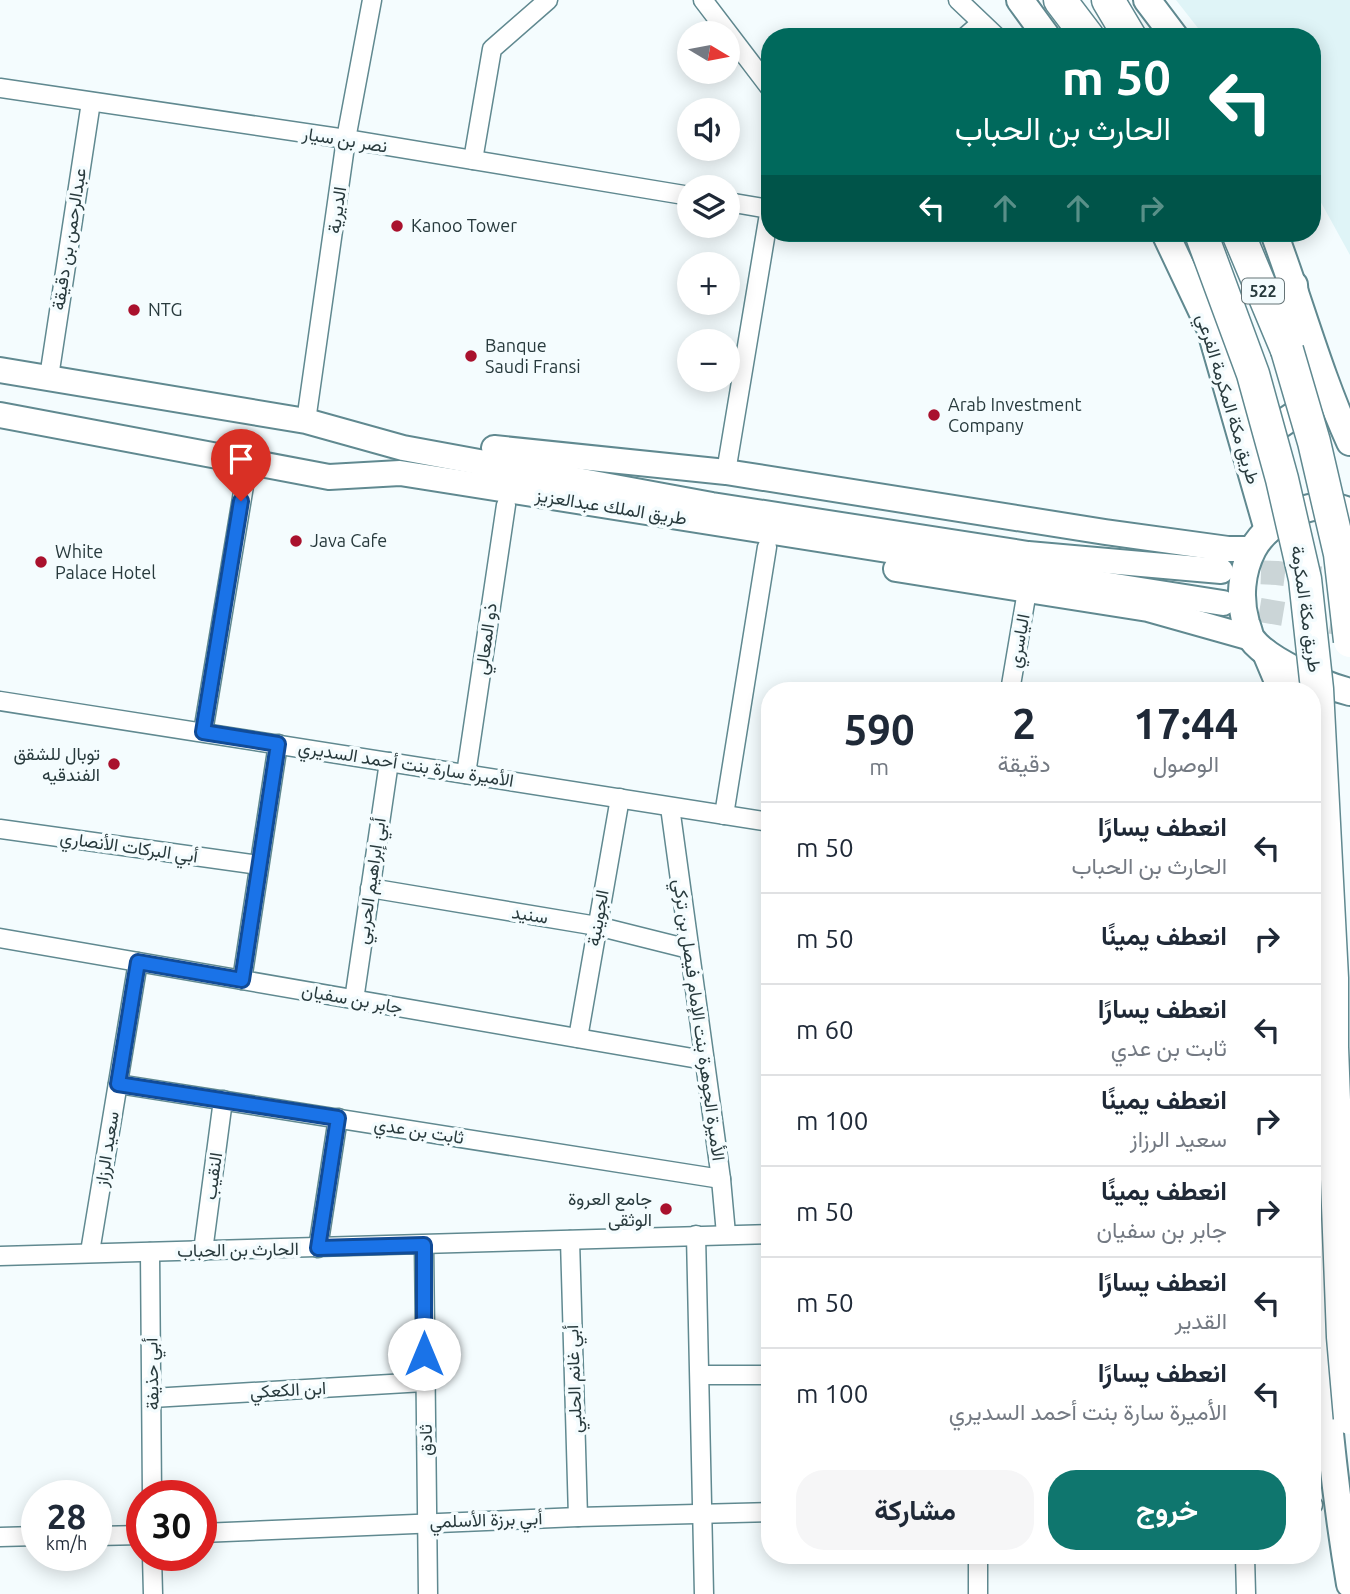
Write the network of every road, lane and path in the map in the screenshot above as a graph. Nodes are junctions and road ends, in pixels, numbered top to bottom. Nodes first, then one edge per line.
1 (372, 0) edge
2 (548, 0) edge
3 (703, 0) edge
4 (958, 0) edge
5 (1020, 0) edge
6 (1060, 0) edge
7 (1108, 0) edge
8 (1147, 0) edge
9 (981, 23) junction
10 (975, 28) edge
11 (987, 28) edge
12 (1041, 28) edge
13 (1081, 28) edge
14 (1125, 28) edge
15 (1168, 28) edge
16 (761, 76) edge
17 (0, 88) edge
18 (91, 102) junction
19 (346, 139) junction
20 (473, 160) junction
21 (677, 194) edge
22 (740, 204) edge
23 (761, 207) edge
24 (763, 242) edge
25 (1169, 242) edge
26 (1204, 242) edge
27 (1242, 242) edge
28 (1277, 242) edge
29 (1294, 285) junction
30 (0, 370) edge
31 (49, 377) junction
32 (1224, 379) junction
33 (0, 415) edge
34 (306, 421) junction
35 (333, 428) junction
36 (1350, 442) edge
37 (248, 462) junction
38 (726, 472) junction
39 (329, 477) junction
40 (506, 505) junction
41 (1350, 512) edge
42 (1260, 540) junction
43 (767, 547) junction
44 (1221, 571) tunnel mouth
45 (1027, 591) junction
46 (1223, 603) tunnel mouth
47 (1350, 642) edge
48 (1259, 645) junction
49 (1012, 682) edge
50 (1278, 682) edge
51 (1316, 682) edge
52 (1350, 692) edge
53 (0, 701) edge
54 (203, 732) junction
55 (278, 744) junction
56 (389, 762) junction
57 (1321, 766) edge
58 (466, 774) junction
59 (1322, 785) junction
60 (1321, 793) edge
61 (620, 798) junction
62 (670, 807) junction
63 (724, 815) junction
64 (761, 821) edge
65 (0, 829) edge
66 (259, 865) junction
67 (370, 888) junction
68 (597, 926) junction
69 (0, 937) edge
70 (689, 949) junction
71 (138, 962) junction
72 (242, 980) junction
73 (354, 1000) junction
74 (578, 1038) junction
75 (704, 1060) junction
76 (118, 1084) junction
77 (223, 1100) junction
78 (338, 1118) junction
79 (720, 1179) junction
80 (726, 1234) junction
81 (761, 1234) edge
82 (696, 1235) junction
83 (570, 1240) junction
84 (424, 1245) junction
85 (318, 1248) junction
86 (203, 1251) junction
87 (90, 1252) junction
88 (150, 1252) junction
89 (0, 1256) edge
90 (1321, 1314) edge
91 (700, 1375) junction
92 (761, 1375) edge
93 (424, 1382) junction
94 (152, 1398) junction
95 (1350, 1418) edge
96 (152, 1480) edge
97 (761, 1512) edge
98 (703, 1513) junction
99 (578, 1517) junction
100 (428, 1522) junction
101 (217, 1532) edge
102 (21, 1536) edge
103 (0, 1537) edge
104 (978, 1564) edge
105 (1245, 1564) edge
106 (152, 1571) edge
107 (1350, 1584) edge
108 (153, 1594) edge
109 (428, 1594) edge
110 (704, 1594) edge
111 (978, 1594) edge
112 (1246, 1594) edge

1 - 19 street, الديرية
2 - 20 street
3 - 16 street
4 - 9 street
5 - 12 main road
6 - 13 highway
7 - 14 highway
8 - 15 main road
9 - 10 street
9 - 11 street
17 - 18 street, نصر بن سيار
18 - 19 street, نصر بن سيار
18 - 31 street, عبدالرحمن بن دقيقة
19 - 20 street, نصر بن سيار
19 - 34 street, الديرية
20 - 21 street, نصر بن سيار
22 - 23 street
24 - 38 street
25 - 32 main road, طريق مكة المكرمة الفرعي
26 - 51 highway, طريق مكة المكرمة, bridge
27 - 47 highway, 522, bridge
28 - 29 main road
29 - 32 main road
29 - 36 main road
30 - 31 main road, طريق الملك عبدالعزيز
31 - 34 main road, طريق الملك عبدالعزيز
32 - 42 main road, طريق مكة المكرمة الفرعي
33 - 37 main road, طريق الملك عبدالعزيز
34 - 35 main road, طريق الملك عبدالعزيز
35 - 38 main road
35 - 44 main road, طريق الملك عبدالعزيز
37 - 39 main road, طريق الملك عبدالعزيز
37 - 54 street
38 - 42 main road
39 - 40 main road
39 - 46 main road, طريق الملك عبدالعزيز
40 - 43 main road
40 - 58 street, ذو المعالي
41 - 42 main road
42 - 48 main road
43 - 45 main road
43 - 63 street
45 - 48 main road
45 - 49 street, الياسري
48 - 50 main road
48 - 52 main road
53 - 54 street, الأميرة سارة بنت أحمد السديري
54 - 55 street, الأميرة سارة بنت أحمد السديري
55 - 56 street, الأميرة سارة بنت أحمد السديري
55 - 66 street
56 - 58 street, الأميرة سارة بنت أحمد السديري
56 - 67 street, أبي إبراهيم الحربي
57 - 59 highway, طريق مكة المكرمة, bridge
58 - 61 street, الأميرة سارة بنت أحمد السديري
59 - 60 main road, bridge
59 - 95 highway, طريق مكة المكرمة, bridge
61 - 62 street, الأميرة سارة بنت أحمد السديري
61 - 68 street, الجوينبة
62 - 63 street, الأميرة سارة بنت أحمد السديري
62 - 70 street, الأميرة الجوهرة بنت الإمام فيصل بن تركي
63 - 64 street, الأميرة سارة بنت أحمد السديري
65 - 66 street, أبي البركات الأنصاري
66 - 72 street
67 - 68 street, سنيد
67 - 73 street, أبي إبراهيم الحربي
68 - 70 street, سنيد
68 - 74 street, الجوينبة
69 - 71 street, جابر بن سفيان
70 - 75 street, الأميرة الجوهرة بنت الإمام فيصل بن تركي
71 - 72 street, جابر بن سفيان
71 - 76 street, سعيد الرزاز
72 - 73 street, جابر بن سفيان
73 - 74 street, جابر بن سفيان
74 - 75 street, جابر بن سفيان
75 - 79 street, الأميرة الجوهرة بنت الإمام فيصل بن تركي
76 - 77 street, ثابت بن عدي
76 - 87 street, سعيد الرزاز
77 - 78 street, ثابت بن عدي
77 - 86 street, النقيب
78 - 79 street, ثابت بن عدي
78 - 85 street
79 - 80 street, الأميرة الجوهرة بنت الإمام فيصل بن تركي
80 - 81 street, الحارث بن الحباب
80 - 82 street, الحارث بن الحباب
82 - 83 street, الحارث بن الحباب
82 - 91 street
83 - 84 street, الحارث بن الحباب
83 - 99 street, أبي غانم الحلبي
84 - 85 street, الحارث بن الحباب
84 - 93 street, ثادق
85 - 86 street, الحارث بن الحباب
86 - 88 street, الحارث بن الحباب
87 - 88 street, الحارث بن الحباب
87 - 89 street, الحارث بن الحباب
88 - 94 street, أبي حذيفة
90 - 107 main road
91 - 92 street
91 - 98 street
93 - 94 street, ابن الكعكي
93 - 100 street, ثادق
94 - 96 street, أبي حذيفة
97 - 98 street, أبي برزة الأسلمي
98 - 99 street, أبي برزة الأسلمي
98 - 110 street
99 - 100 street, أبي برزة الأسلمي
100 - 101 street, أبي برزة الأسلمي
100 - 109 street, ثادق
102 - 103 street
104 - 111 street
105 - 112 street
106 - 108 street

